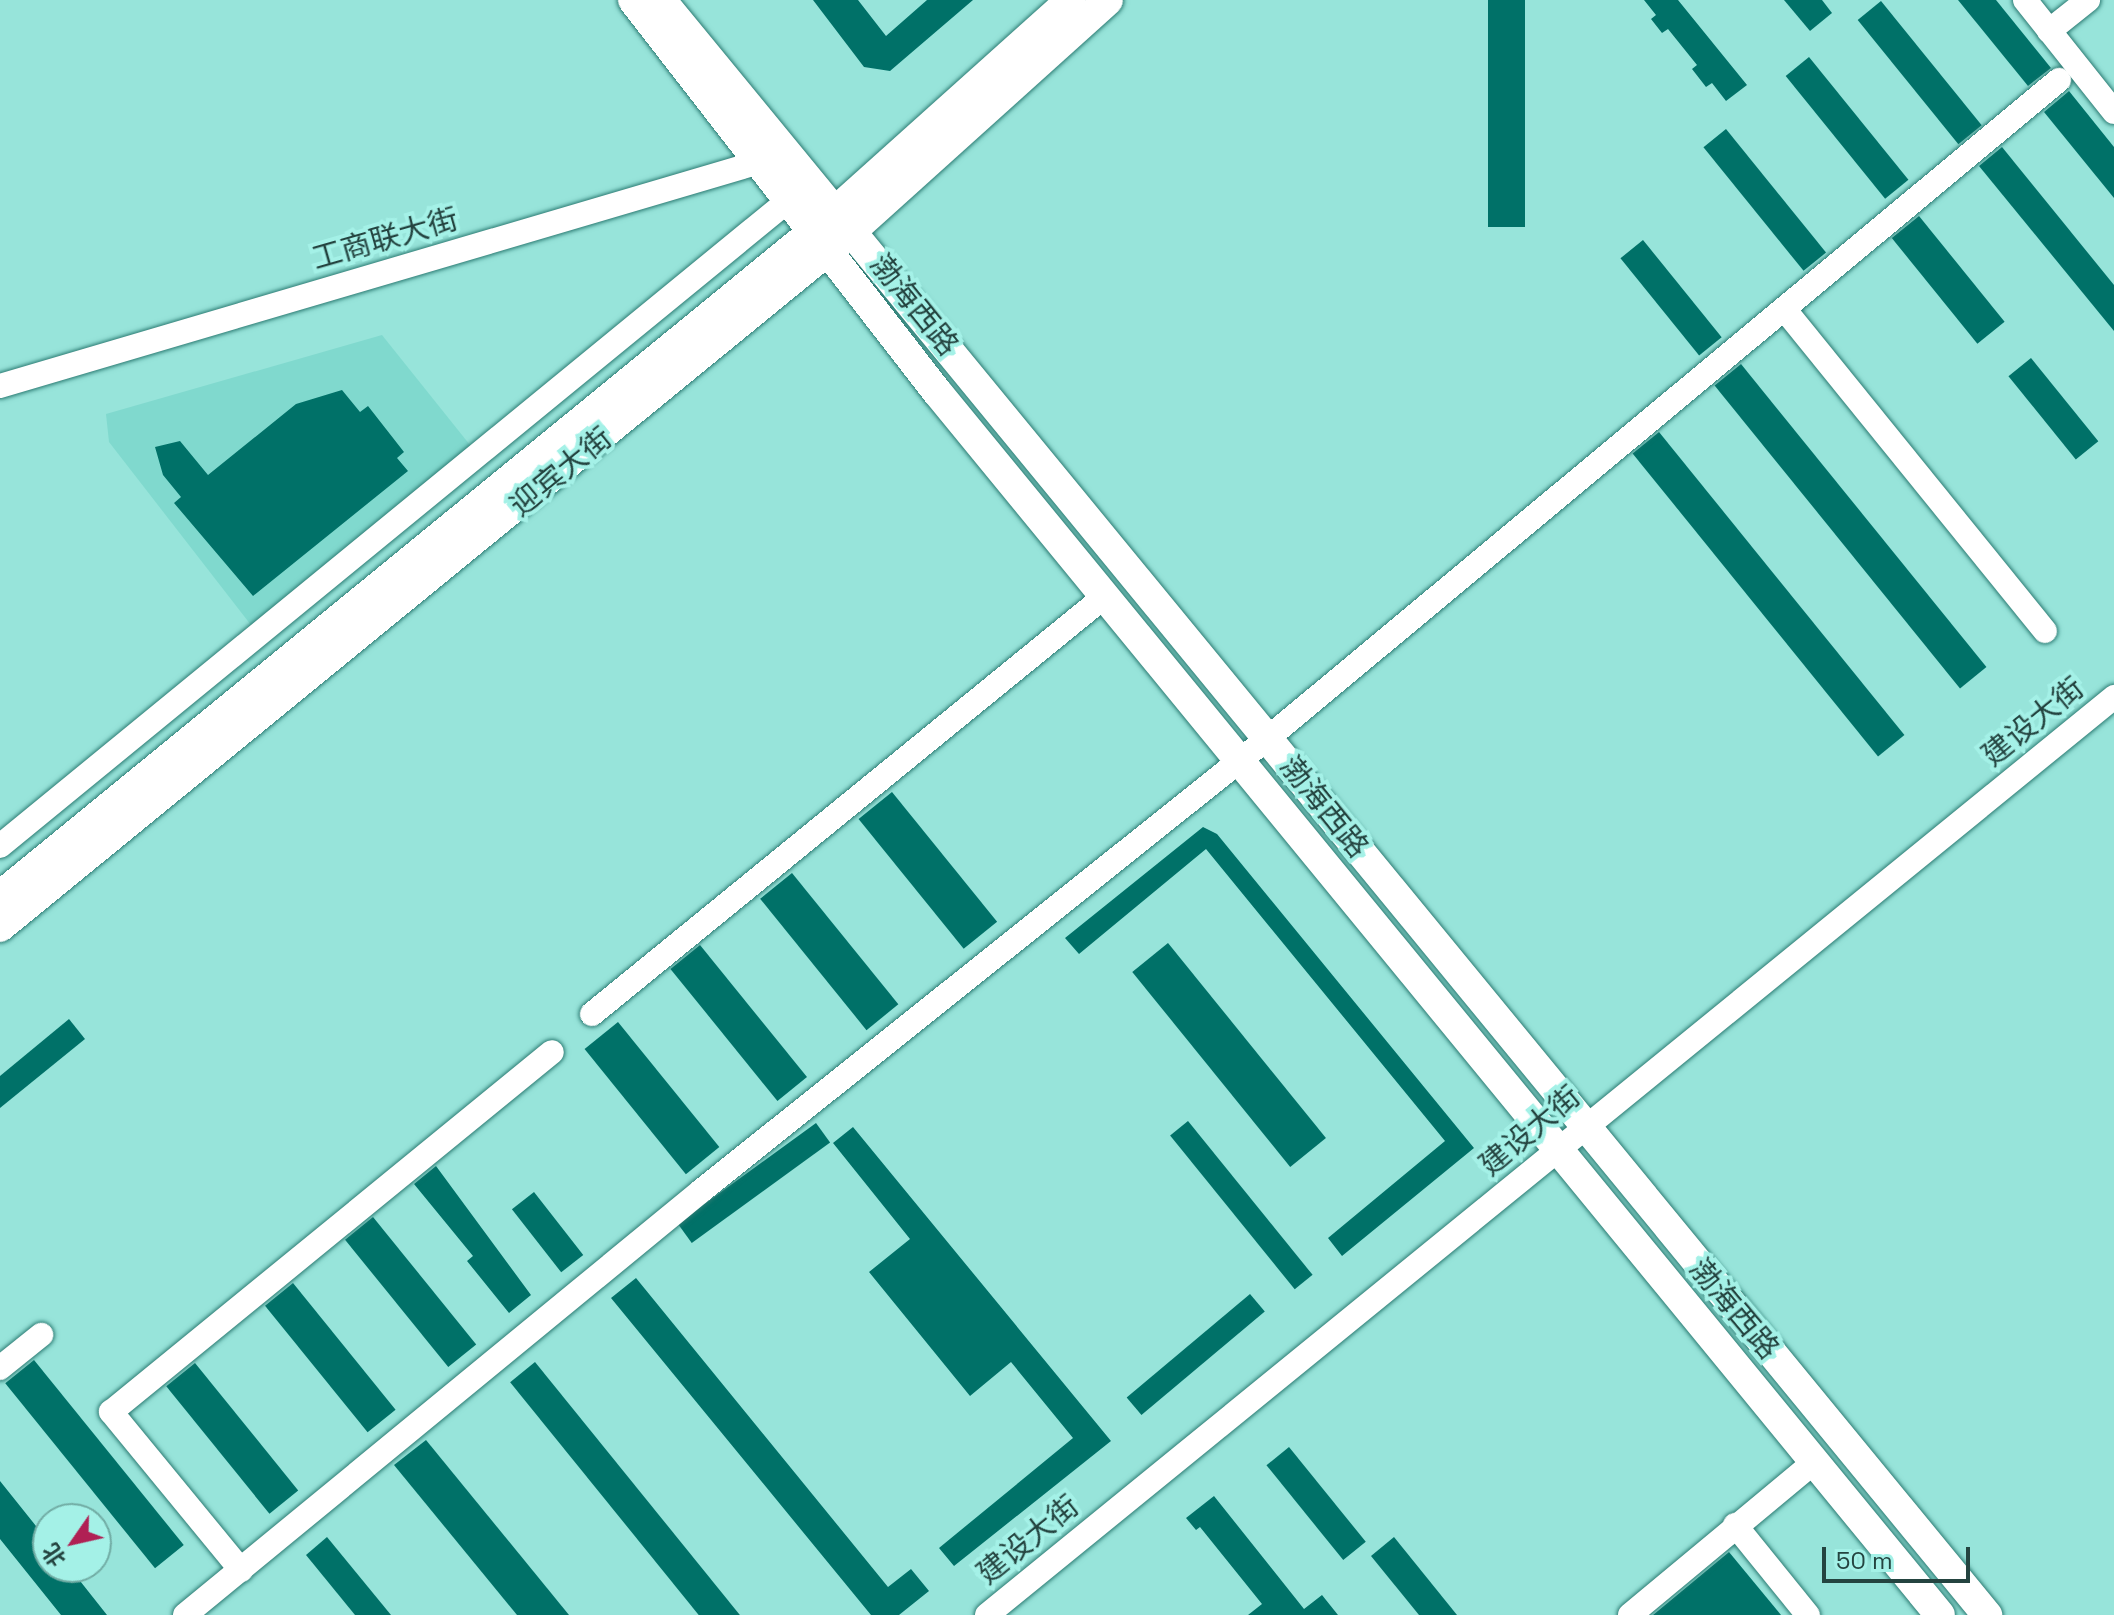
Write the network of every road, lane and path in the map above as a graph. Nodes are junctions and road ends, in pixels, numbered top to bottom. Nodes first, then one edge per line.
1 (633, 0) edge
2 (661, 0) edge
3 (1071, 0) edge
4 (1108, 0) edge
5 (2025, 0) edge
6 (2088, 0) edge
7 (2049, 31) junction
8 (2059, 80) dead end
9 (2114, 112) edge
10 (788, 154) junction
11 (759, 162) junction
12 (811, 182) junction
13 (787, 202) junction
14 (845, 220) junction
15 (818, 244) junction
16 (1785, 310) junction
17 (0, 386) edge
18 (1105, 596) junction
19 (2045, 631) dead end
20 (2114, 697) edge
21 (1268, 738) junction
22 (1239, 761) junction
23 (0, 846) edge
24 (0, 896) edge
25 (0, 927) edge
26 (592, 1014) dead end
27 (552, 1052) dead end
28 (1583, 1128) junction
29 (1558, 1150) junction
30 (41, 1335) dead end
31 (0, 1368) edge
32 (1814, 1462) junction
33 (1735, 1525) junction
34 (241, 1570) junction
35 (185, 1615) edge
36 (987, 1615) edge
37 (1630, 1615) edge
38 (1808, 1615) edge
39 (1940, 1615) edge
40 (1987, 1615) edge

1 - 11 main road, 渤海西路
2 - 10 main road, 渤海西路
3 - 14 main road, 迎宾大街
4 - 14 main road, 迎宾大街
5 - 7 street
6 - 7 street
7 - 9 street
8 - 16 street
10 - 11 street, 工商联大街
10 - 12 main road, 渤海西路
11 - 13 main road, 渤海西路
11 - 17 street, 工商联大街
12 - 13 street
12 - 14 main road, 渤海西路
13 - 15 main road, 渤海西路
13 - 23 street
14 - 15 main road, 迎宾大街
14 - 21 main road, 渤海西路
15 - 18 main road, 渤海西路
15 - 24 main road, 迎宾大街
15 - 25 main road, 迎宾大街
16 - 19 street
16 - 21 street
18 - 22 main road, 渤海西路
18 - 26 street
20 - 28 street, 建设大街
21 - 22 street
21 - 28 main road, 渤海西路
22 - 29 main road, 渤海西路
22 - 34 street
27 - 34 street
28 - 29 street, 建设大街
28 - 40 main road, 渤海西路
29 - 32 main road, 渤海西路
29 - 36 street, 建设大街
30 - 31 street
32 - 33 street
32 - 39 main road, 渤海西路
33 - 37 street
33 - 38 street
34 - 35 street

